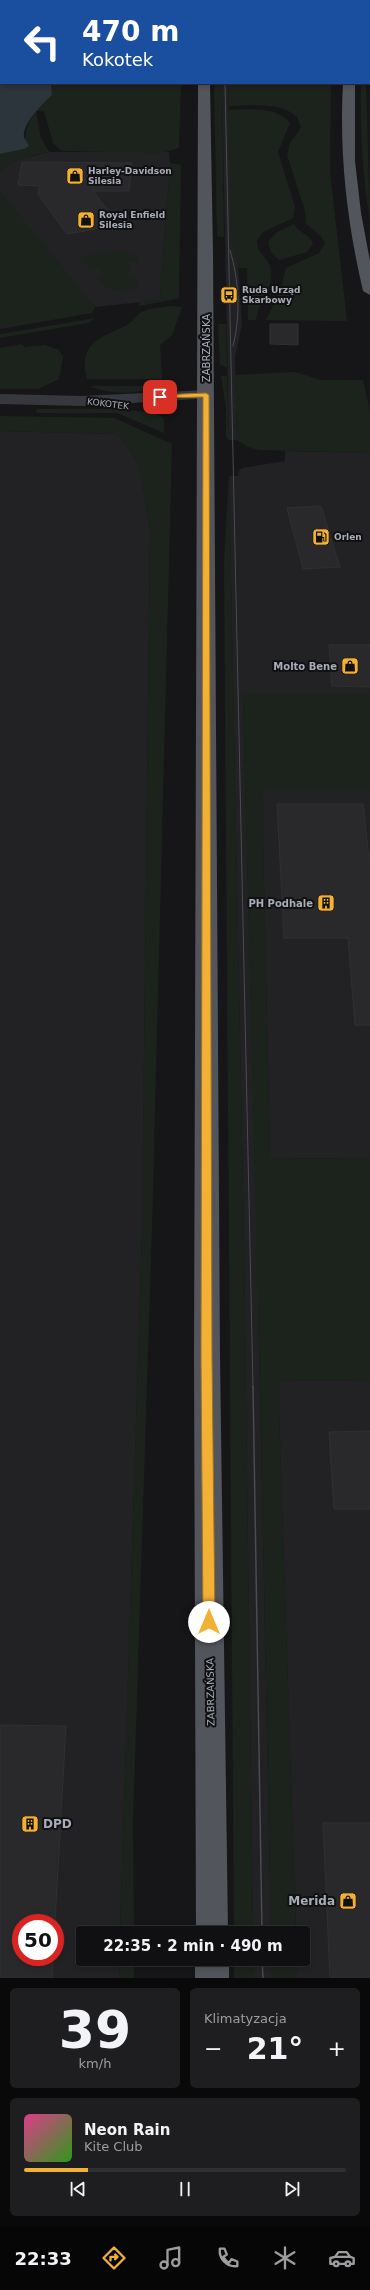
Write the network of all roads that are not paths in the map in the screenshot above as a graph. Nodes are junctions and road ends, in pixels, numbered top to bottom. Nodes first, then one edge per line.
1 (204, 84) edge
2 (349, 84) edge
3 (370, 290) edge
4 (0, 399) edge
5 (206, 403) junction
6 (212, 1926) edge
7 (212, 1966) edge
8 (212, 1978) edge

1 - 5 main road, ZABRZAŃSKA
2 - 3 main road
4 - 5 street, KOKOTEK
5 - 6 main road, ZABRZAŃSKA
7 - 8 main road

